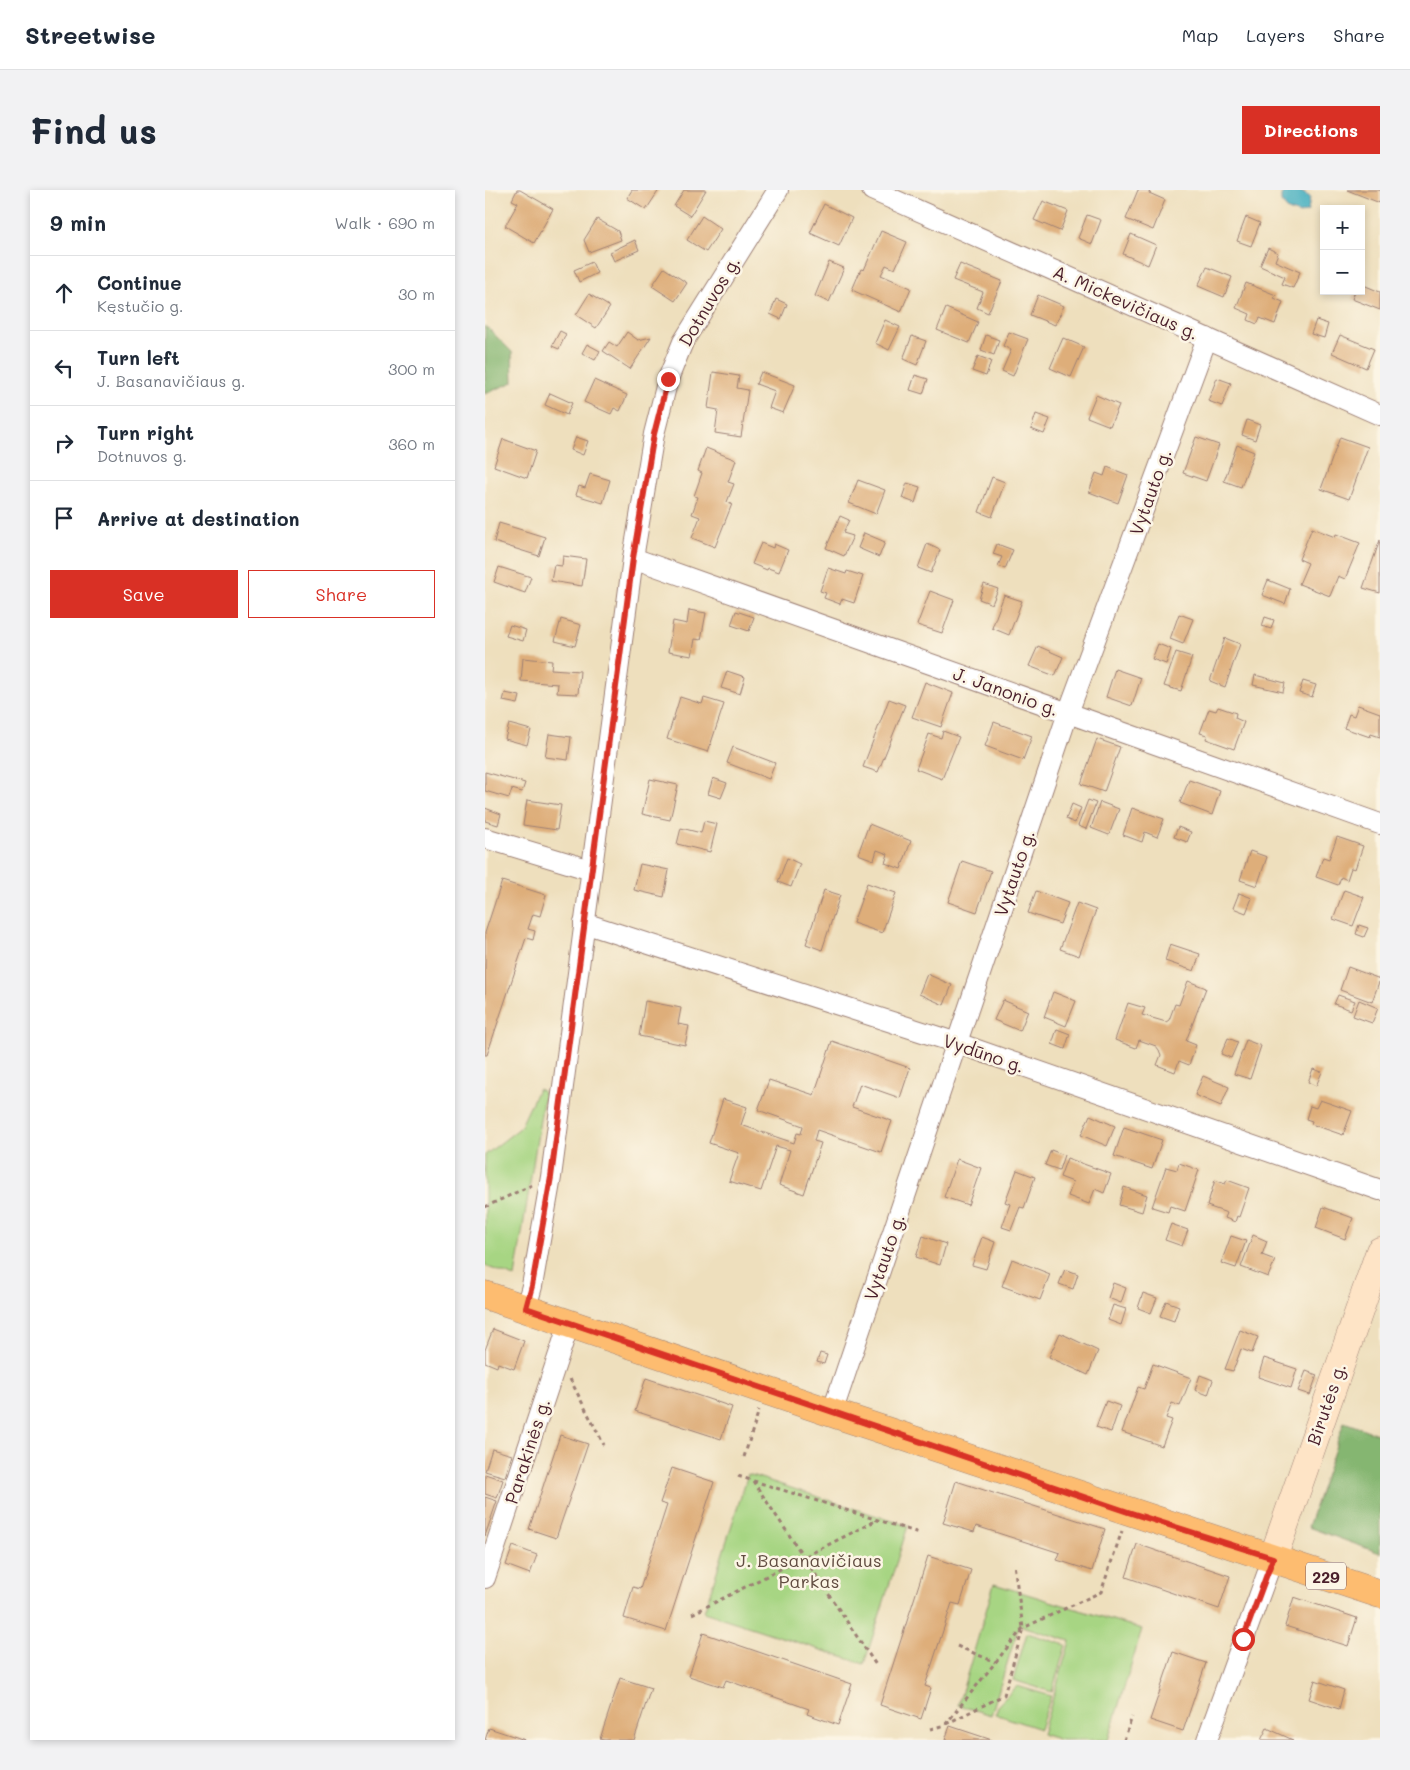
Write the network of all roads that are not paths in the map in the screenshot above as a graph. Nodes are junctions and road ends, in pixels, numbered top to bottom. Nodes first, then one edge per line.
1 (778, 190) edge
2 (872, 190) edge
3 (1207, 338) junction
4 (1380, 415) edge
5 (633, 558) junction
6 (1068, 713) junction
7 (1380, 824) edge
8 (485, 838) edge
9 (591, 870) junction
10 (584, 923) junction
11 (957, 1043) junction
12 (1380, 1190) edge
13 (1380, 1251) edge
14 (485, 1295) edge
15 (526, 1308) junction
16 (569, 1324) junction
17 (832, 1412) junction
18 (1273, 1558) junction
19 (485, 1578) edge
20 (1380, 1594) edge
21 (1207, 1740) edge

1 - 5 street, Dotnuvos g.
2 - 3 street, A. Mickevičiaus g.
3 - 4 street, A. Mickevičiaus g.
3 - 6 street, Vytauto g.
5 - 6 street, J. Janonio g.
5 - 9 street, Dotnuvos g.
6 - 7 street, J. Janonio g.
6 - 11 street, Vytauto g.
8 - 9 street
9 - 10 street, Dotnuvos g.
10 - 11 street, Vydūno g.
10 - 15 street, Dotnuvos g.
11 - 12 street, Vydūno g.
11 - 17 street, Vytauto g.
13 - 18 street, Birutės g.
14 - 15 main road, 229
15 - 16 main road, 229
16 - 17 main road, 229
16 - 19 street, Parakinės g.
17 - 18 main road, 229
18 - 20 main road, 229
18 - 21 street

